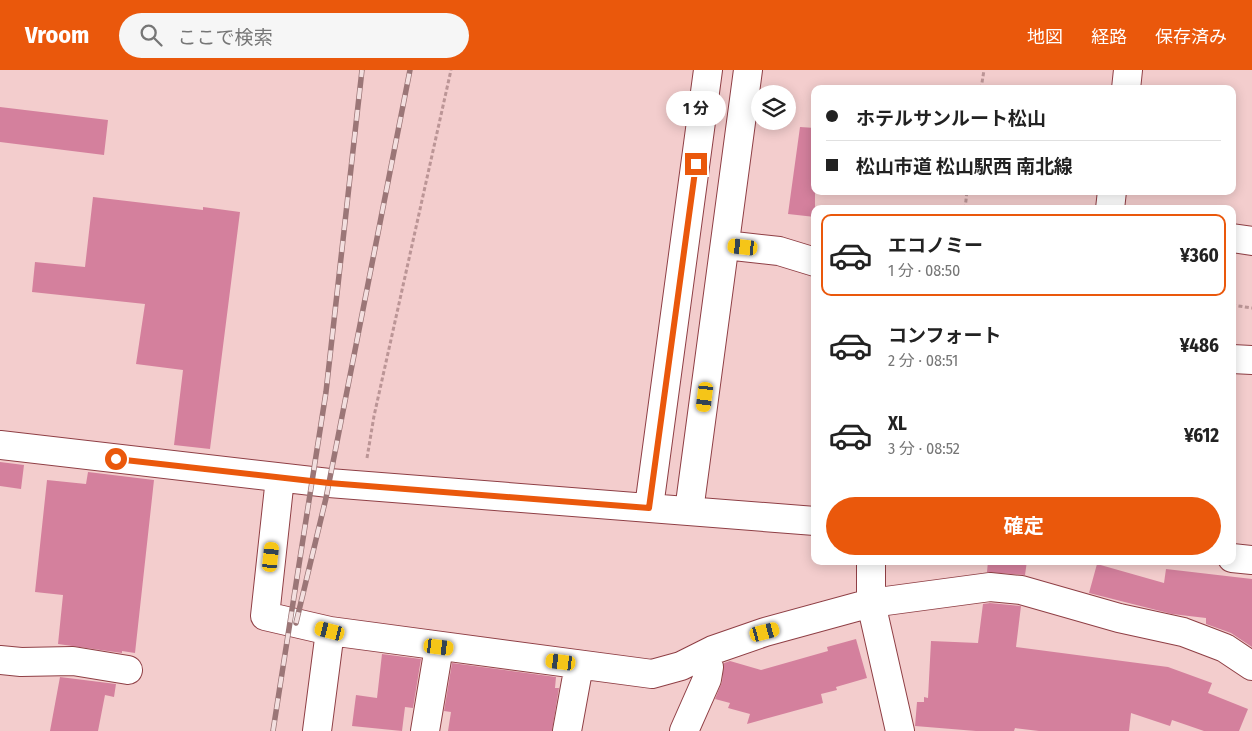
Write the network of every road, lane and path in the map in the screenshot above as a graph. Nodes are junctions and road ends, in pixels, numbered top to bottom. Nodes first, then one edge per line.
1 (451, 70) edge
2 (708, 70) edge
3 (748, 70) edge
4 (984, 70) edge
5 (1128, 70) edge
6 (982, 85) edge
7 (1126, 85) edge
8 (1236, 239) edge
9 (1252, 241) edge
10 (725, 245) junction
11 (811, 261) edge
12 (1236, 306) edge
13 (1252, 308) edge
14 (1236, 359) edge
15 (1252, 360) edge
16 (0, 445) edge
17 (280, 478) junction
18 (362, 486) junction
19 (649, 508) junction
20 (689, 511) junction
21 (811, 522) edge
22 (1236, 558) edge
23 (1252, 560) edge
24 (871, 565) edge
25 (871, 603) junction
26 (330, 631) junction
27 (439, 647) junction
28 (703, 655) junction
29 (0, 660) edge
30 (578, 665) junction
31 (1252, 666) edge
32 (128, 670) dead end
33 (317, 731) edge
34 (425, 731) edge
35 (567, 731) edge
36 (684, 731) edge
37 (900, 731) edge

1 - 18 path
2 - 19 street
3 - 10 street
4 - 6 path
5 - 7 street
8 - 9 street
10 - 11 street
10 - 20 street
12 - 13 path
14 - 15 street
16 - 17 street
17 - 18 street
17 - 26 street
18 - 19 street
19 - 20 street
20 - 21 street
22 - 23 street
24 - 25 street
25 - 28 street
25 - 31 street
25 - 37 street
26 - 27 street
26 - 33 street
27 - 30 street
27 - 34 street
28 - 30 street
28 - 36 street
29 - 32 street
30 - 35 street

